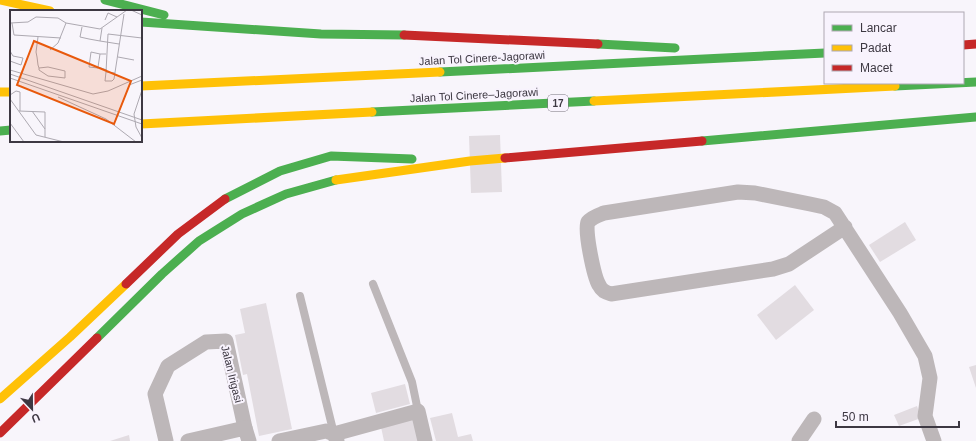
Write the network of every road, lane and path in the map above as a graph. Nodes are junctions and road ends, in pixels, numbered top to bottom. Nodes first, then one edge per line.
1 (0, 0) edge
2 (105, 0) edge
3 (45, 10) edge
4 (142, 22) edge
5 (209, 26) junction
6 (976, 44) edge
7 (964, 45) edge
8 (824, 54) edge
9 (798, 55) junction
10 (976, 82) edge
11 (964, 83) edge
12 (936, 84) edge
13 (142, 86) edge
14 (976, 117) edge
15 (142, 124) edge
16 (10, 130) edge
17 (0, 131) edge
18 (470, 161) junction
19 (845, 227) junction
20 (374, 284) dead end
21 (300, 296) dead end
22 (0, 399) edge
23 (418, 411) junction
24 (814, 419) dead end
25 (0, 433) edge
26 (247, 435) edge
27 (336, 437) edge
28 (166, 441) edge
29 (188, 441) edge
30 (278, 441) edge
31 (425, 441) edge
32 (799, 441) edge
33 (934, 441) edge

1 - 3 highway
2 - 5 highway
4 - 5 highway
5 - 9 highway
6 - 7 highway
8 - 9 highway, Jalan Tol Cinere-Jagorawi
9 - 13 highway, Jalan Tol Cinere-Jagorawi
10 - 11 highway, Jalan Tol Cinere–Jagorawi / 17
12 - 15 highway, Jalan Tol Cinere–Jagorawi / 17
14 - 18 highway
16 - 17 highway
18 - 22 highway
18 - 25 highway
19 - 19 street
19 - 33 street
20 - 23 lane
21 - 27 lane
23 - 27 street
23 - 31 street
24 - 32 street
26 - 28 street, Jalan Irigasi
26 - 29 street
27 - 30 street

